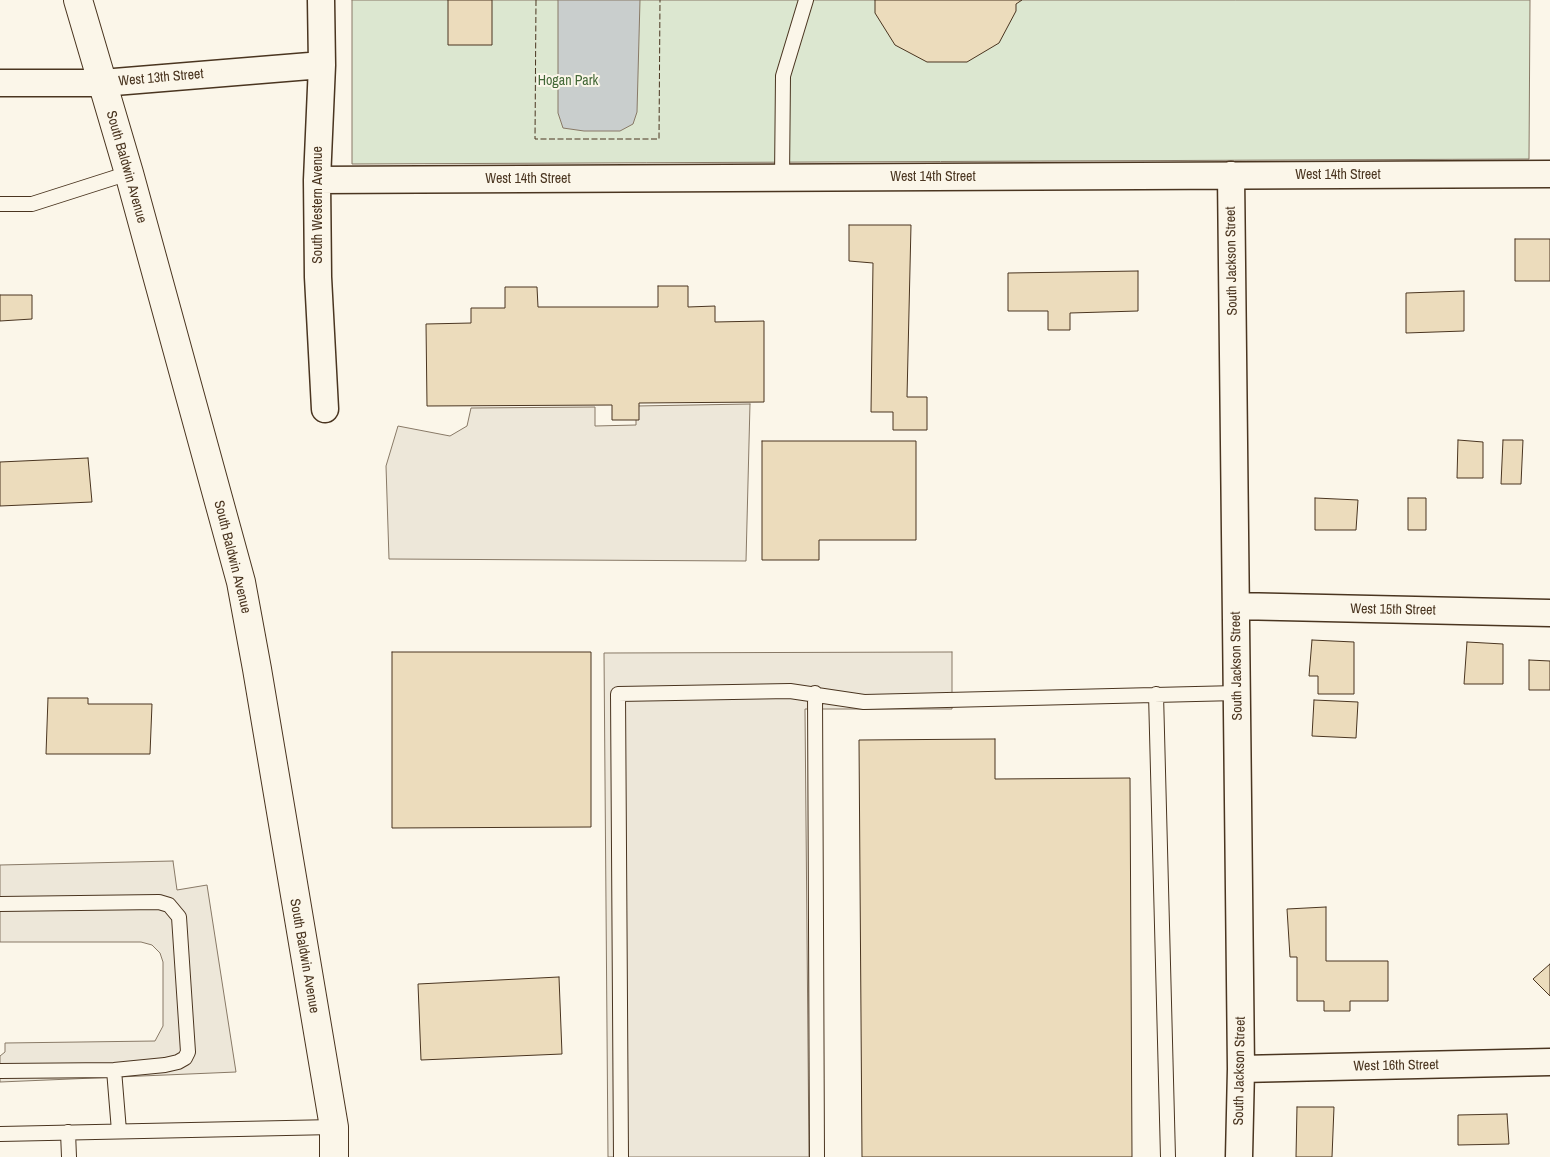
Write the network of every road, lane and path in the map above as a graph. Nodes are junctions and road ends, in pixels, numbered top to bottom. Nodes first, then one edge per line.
1 (78, 0) edge
2 (321, 0) edge
3 (806, 0) edge
4 (322, 65) junction
5 (0, 83) edge
6 (102, 83) junction
7 (129, 173) junction
8 (1550, 174) edge
9 (1231, 175) junction
10 (782, 178) junction
11 (317, 180) junction
12 (0, 204) edge
13 (325, 409) dead end
14 (1236, 606) junction
15 (1550, 613) edge
16 (1237, 693) junction
17 (815, 694) junction
18 (1156, 694) junction
19 (0, 904) edge
20 (1550, 1062) edge
21 (1241, 1069) junction
22 (114, 1070) junction
23 (0, 1071) edge
24 (334, 1127) junction
25 (119, 1131) junction
26 (68, 1132) junction
27 (0, 1134) edge
28 (69, 1157) edge
29 (334, 1157) edge
30 (620, 1157) edge
31 (817, 1157) edge
32 (1168, 1157) edge
33 (1239, 1157) edge

1 - 6 highway, South Baldwin Avenue
2 - 4 street, South Western Avenue
3 - 10 lane
4 - 6 street, West 13th Street
4 - 11 street, South Western Avenue
5 - 6 street, West 13th Street
6 - 7 highway, South Baldwin Avenue
7 - 12 lane
7 - 24 highway, South Baldwin Avenue
8 - 9 street, West 14th Street
9 - 10 street, West 14th Street
9 - 14 street, South Jackson Street
10 - 11 street, West 14th Street
11 - 13 street, South Western Avenue
14 - 15 street, West 15th Street
14 - 16 street, South Jackson Street
16 - 18 lane
16 - 21 street, South Jackson Street
17 - 18 lane
17 - 30 lane
17 - 31 lane
18 - 32 lane
19 - 22 lane
20 - 21 street, West 16th Street
21 - 33 street, South Jackson Street
22 - 23 lane
22 - 25 lane
24 - 25 lane
24 - 29 highway
25 - 26 lane
26 - 27 lane
26 - 28 lane

